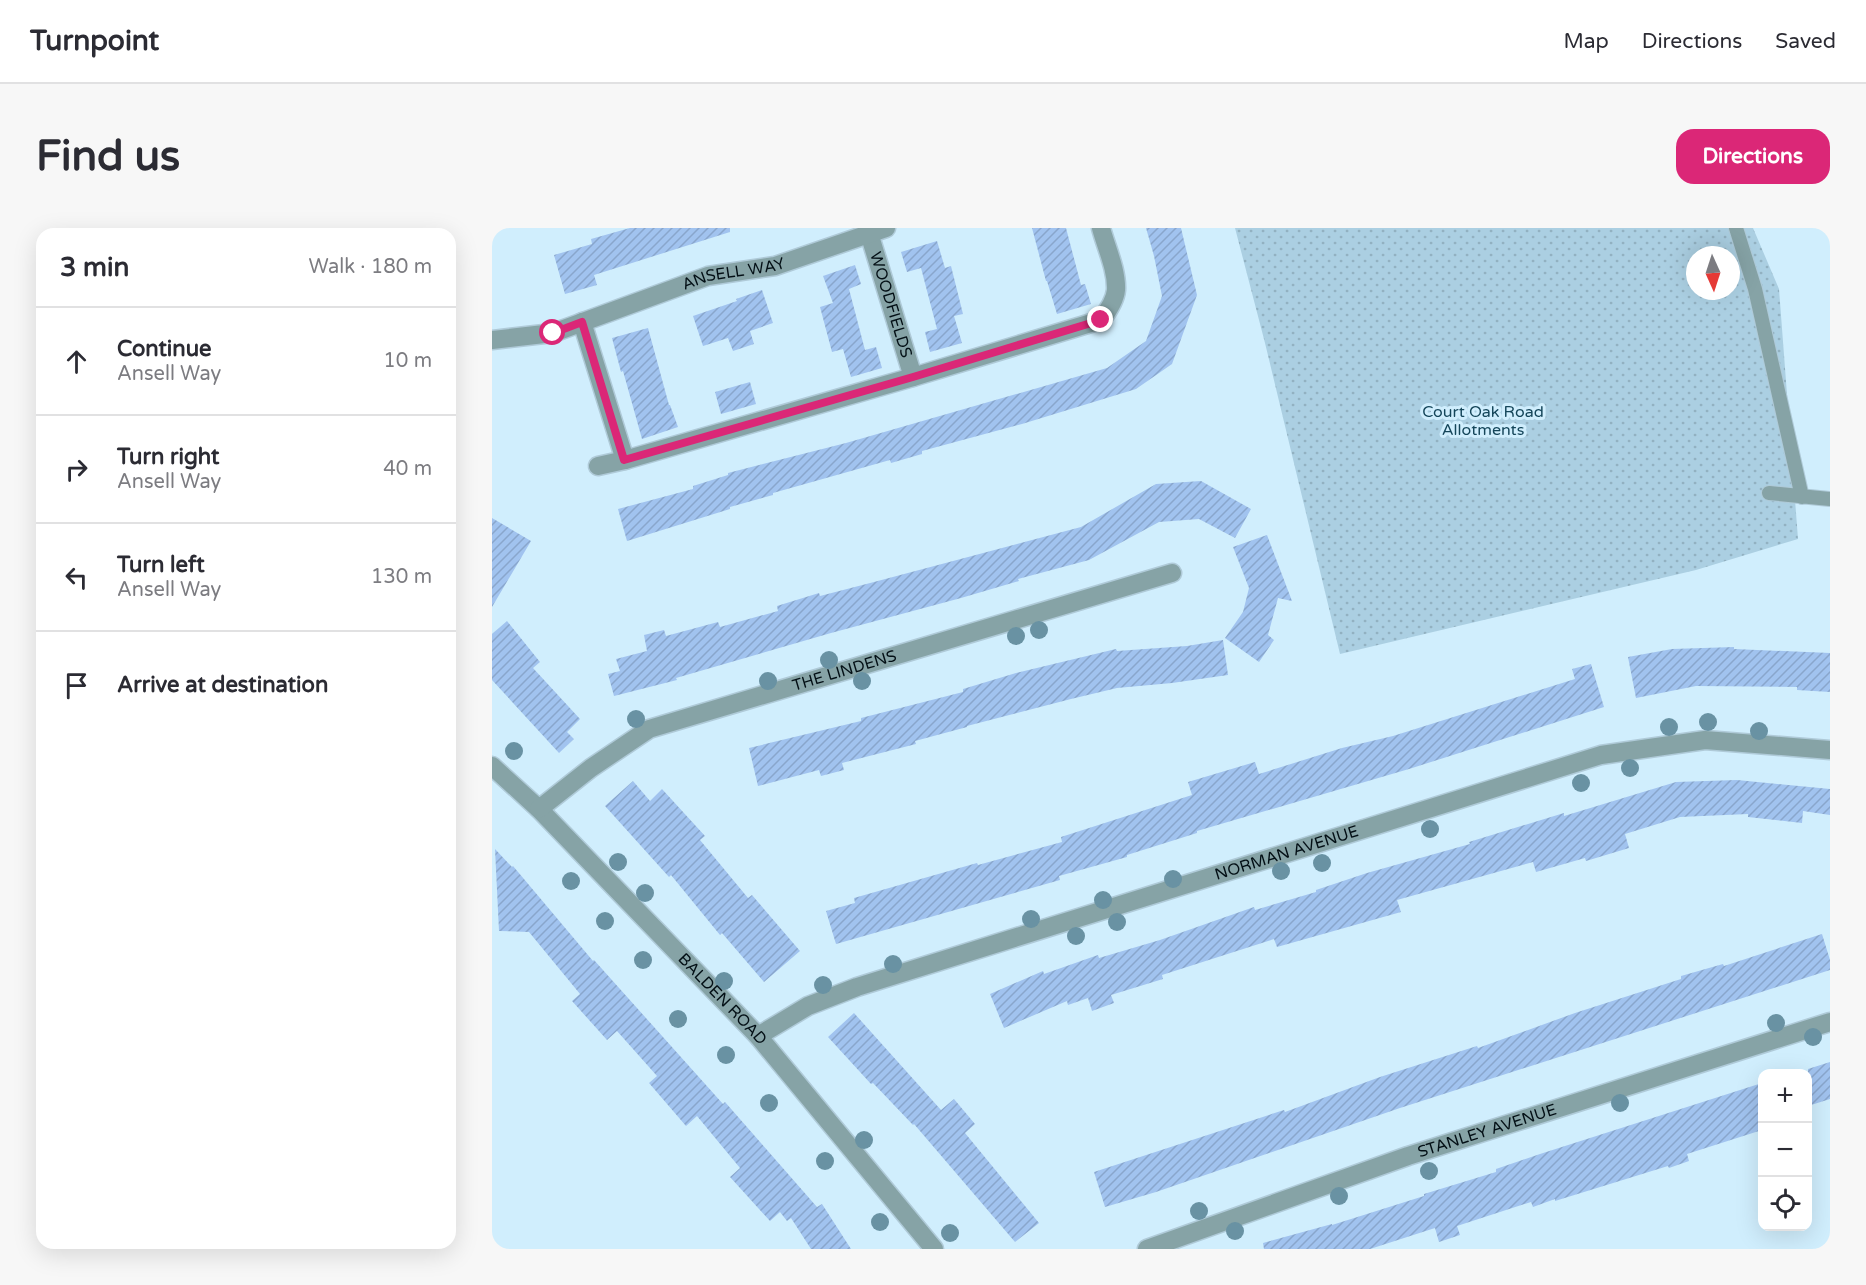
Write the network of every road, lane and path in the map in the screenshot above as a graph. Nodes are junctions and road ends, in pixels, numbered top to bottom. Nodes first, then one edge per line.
1 (886, 228) edge
2 (1101, 228) edge
3 (1736, 228) edge
4 (868, 233) junction
5 (582, 322) junction
6 (492, 340) edge
7 (913, 377) junction
8 (624, 460) junction
9 (598, 466) dead end
10 (1769, 493) dead end
11 (1802, 496) junction
12 (1830, 499) edge
13 (1172, 573) dead end
14 (1830, 750) edge
15 (492, 766) edge
16 (539, 809) junction
17 (1830, 1022) edge
18 (758, 1036) junction
19 (934, 1249) edge
20 (1147, 1249) edge

1 - 4 street, ANSELL WAY
2 - 7 street
3 - 11 lane
4 - 5 street, ANSELL WAY
4 - 7 street, WOODFIELDS
5 - 6 street, ANSELL WAY
5 - 8 street
7 - 8 street
8 - 9 street
10 - 11 lane
11 - 12 lane
13 - 16 street, THE LINDENS
14 - 18 street, NORMAN AVENUE
15 - 16 street, BALDEN ROAD
16 - 18 street, BALDEN ROAD
17 - 20 street, STANLEY AVENUE
18 - 19 street, BALDEN ROAD

